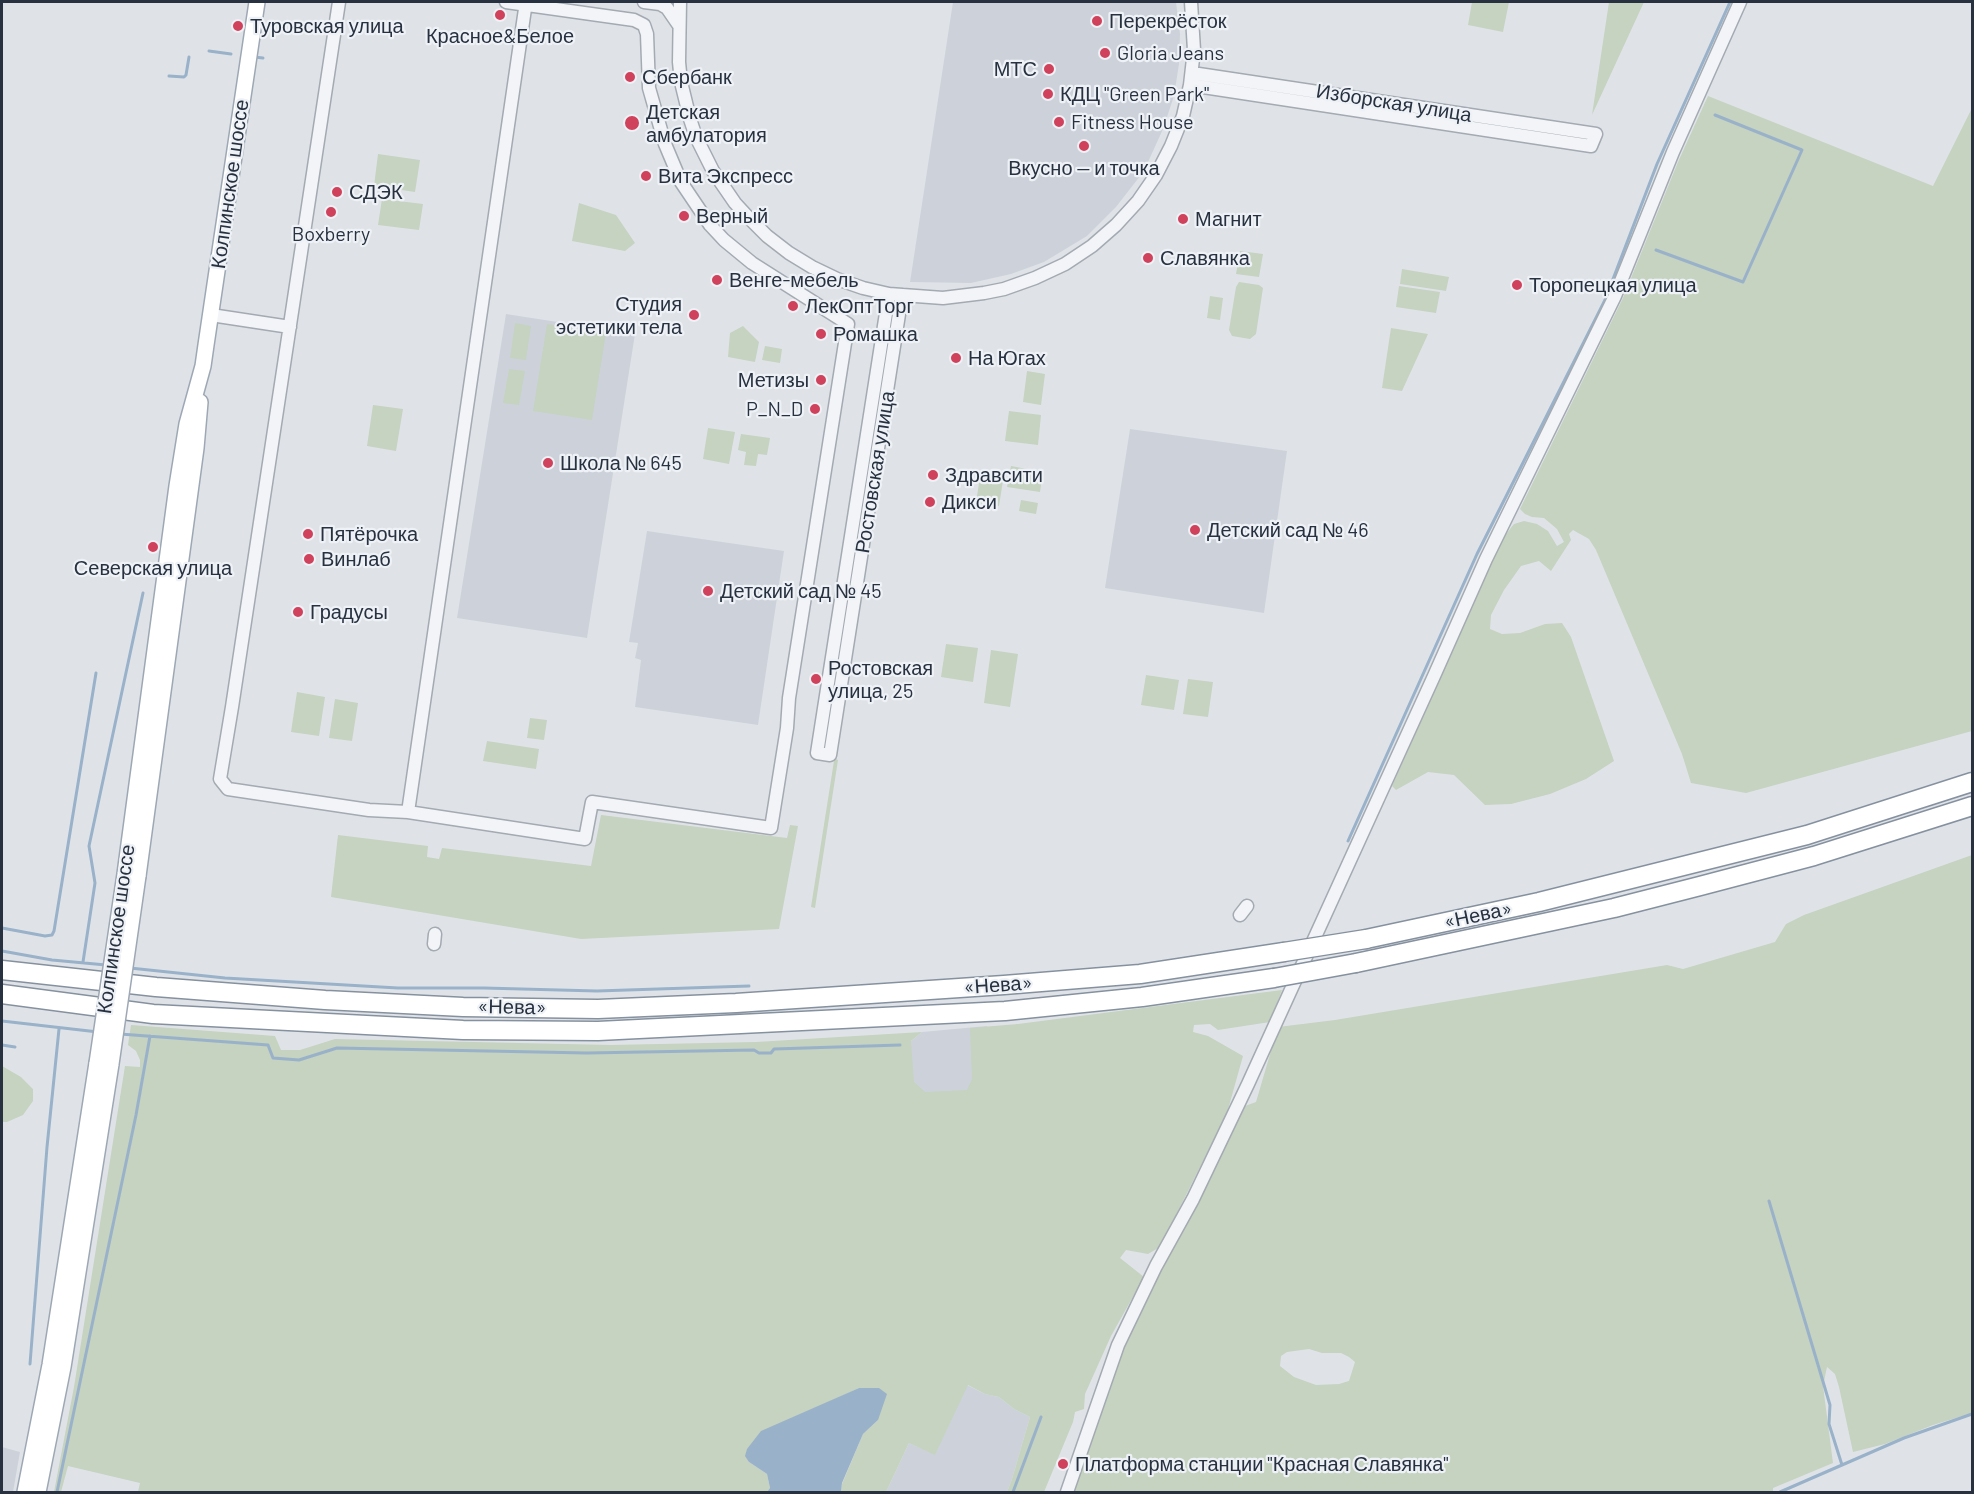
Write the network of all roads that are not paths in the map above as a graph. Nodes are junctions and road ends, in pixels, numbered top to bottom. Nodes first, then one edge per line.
1 (257, 2) edge
2 (339, 2) edge
3 (506, 2) edge
4 (644, 2) edge
5 (680, 2) edge
6 (1191, 2) edge
7 (1740, 2) edge
8 (526, 3) edge
9 (678, 24) junction
10 (1191, 79) junction
11 (1593, 140) dead end
12 (889, 294) junction
13 (902, 295) junction
14 (211, 315) junction
15 (290, 327) junction
16 (1972, 782) edge
17 (1972, 806) edge
18 (408, 812) junction
19 (2, 970) edge
20 (2, 994) edge
21 (104, 1064) junction
22 (25, 1492) edge
23 (38, 1492) edge
24 (1067, 1492) edge

1 - 14 main road, Колпинское шоссе
2 - 15 street
3 - 8 street
4 - 9 street
5 - 9 street
6 - 10 street
7 - 24 street
8 - 18 street
8 - 18 street
9 - 12 street
10 - 11 street, Изборская улица
10 - 13 street
12 - 13 street
12 - 13 street, Ростовская улица
14 - 15 street
14 - 21 main road, Колпинское шоссе, bridge
15 - 18 street
16 - 19 highway, «Нева», bridge
17 - 20 highway, «Нева», bridge
21 - 22 main road, Колпинское шоссе
21 - 23 main road, Колпинское шоссе

